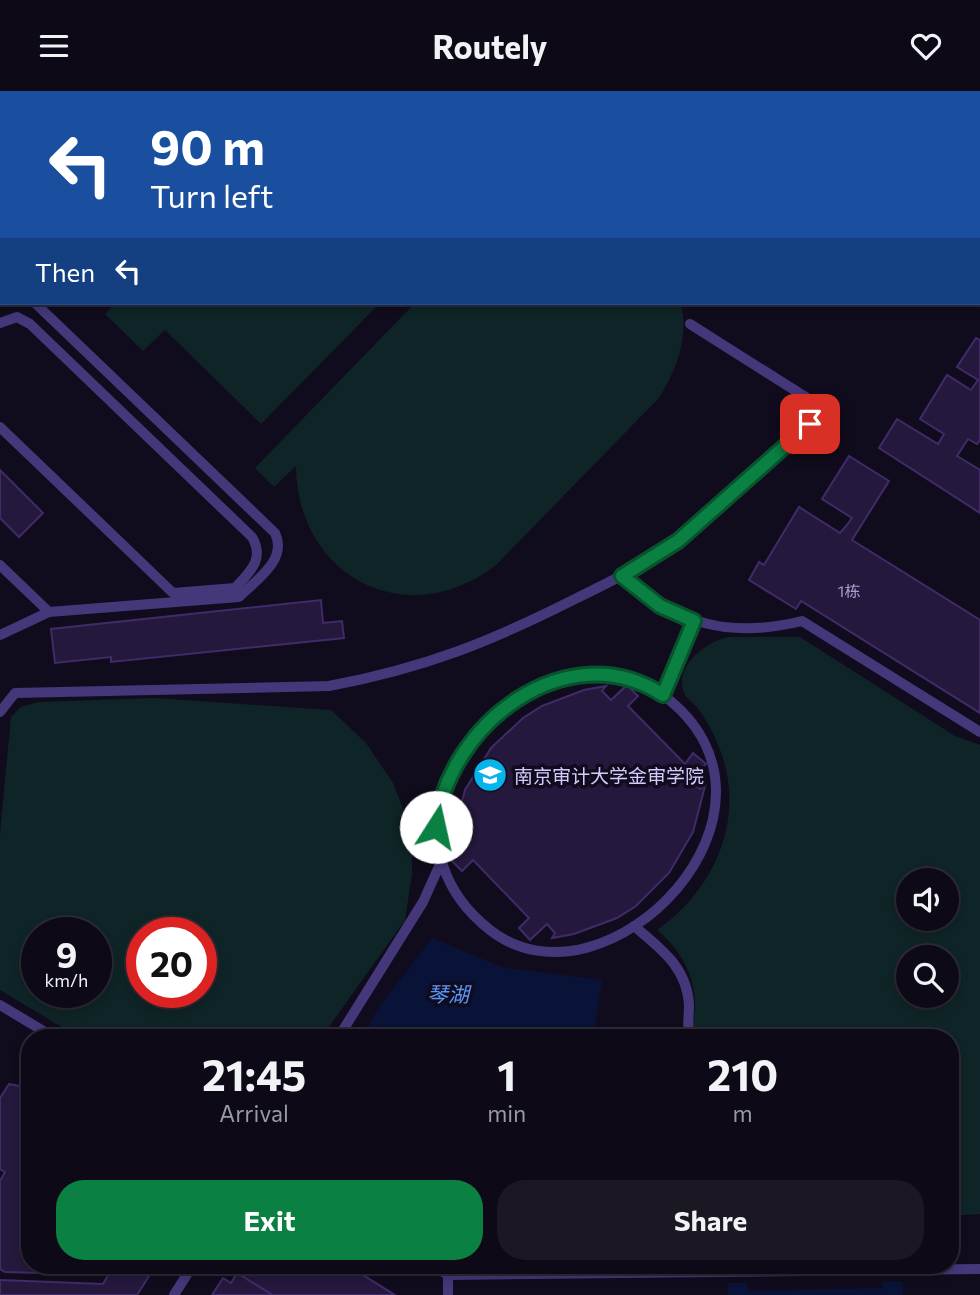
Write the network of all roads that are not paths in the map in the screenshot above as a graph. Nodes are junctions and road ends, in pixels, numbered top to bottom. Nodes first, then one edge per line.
1 (37, 305) edge
2 (0, 323) edge
3 (690, 324) dead end
4 (0, 427) edge
5 (0, 565) edge
6 (622, 576) junction
7 (49, 612) junction
8 (694, 621) junction
9 (0, 635) edge
10 (663, 695) junction
11 (0, 712) edge
12 (980, 731) edge
13 (441, 863) junction
14 (634, 926) junction
15 (0, 1005) edge
16 (40, 1029) edge
17 (344, 1029) edge
18 (689, 1029) edge
19 (959, 1269) edge
20 (980, 1269) edge
21 (187, 1274) edge
22 (510, 1274) edge
23 (448, 1275) joint
24 (174, 1295) edge
25 (448, 1295) edge

1 - 7 lane
2 - 4 lane
3 - 6 lane
5 - 7 lane
6 - 8 lane
6 - 11 lane
7 - 9 lane
8 - 10 lane
8 - 12 lane
10 - 13 lane
10 - 14 lane
13 - 14 lane
13 - 17 lane
14 - 18 lane
15 - 16 lane
19 - 20 lane
21 - 24 lane
22 - 23 lane
23 - 25 lane

